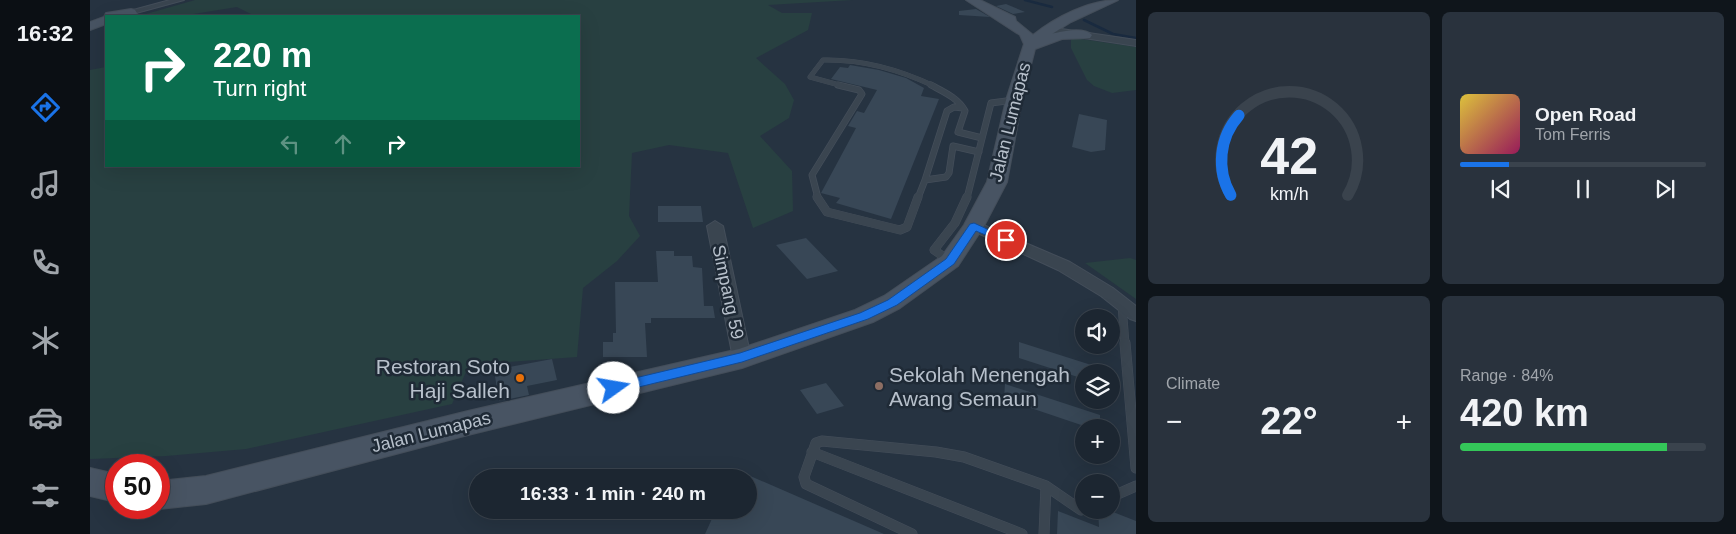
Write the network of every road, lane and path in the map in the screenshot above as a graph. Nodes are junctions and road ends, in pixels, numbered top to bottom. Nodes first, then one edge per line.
1 (180, 0) edge
2 (972, 0) edge
3 (1112, 0) edge
4 (125, 15) edge
5 (998, 15) junction
6 (105, 19) edge
7 (90, 22) edge
8 (1044, 27) junction
9 (1085, 35) junction
10 (1136, 43) edge
11 (1014, 100) junction
12 (963, 108) junction
13 (958, 132) junction
14 (982, 138) junction
15 (953, 146) junction
16 (979, 152) junction
17 (925, 180) junction
18 (715, 226) dead end
19 (974, 226) junction
20 (950, 262) junction
21 (1122, 305) junction
22 (1136, 315) edge
23 (742, 358) junction
24 (812, 452) junction
25 (1136, 468) edge
26 (90, 482) edge
27 (105, 485) edge
28 (1046, 486) junction
29 (1136, 486) edge
30 (1120, 493) edge
31 (90, 494) edge
32 (170, 494) edge
33 (105, 495) edge
34 (1075, 506) edge
35 (912, 534) edge
36 (1022, 534) edge
37 (1044, 534) edge

1 - 4 street
2 - 5 main road
3 - 8 main road
5 - 8 main road
5 - 8 main road
5 - 8 main road
6 - 7 main road
8 - 9 street
8 - 9 main road
8 - 9 main road
8 - 11 main road, Jalan Lumapas
9 - 10 street
11 - 14 lane
11 - 19 main road, Jalan Lumapas
12 - 13 lane
12 - 17 lane
12 - 17 lane
13 - 14 lane
13 - 15 lane
14 - 16 lane
15 - 16 lane
15 - 17 lane
16 - 20 lane
18 - 23 street, Simpang 59
19 - 20 main road, Jalan Lumapas
19 - 21 street
20 - 23 main road, Jalan Lumapas
21 - 22 street
21 - 25 lane
23 - 32 main road, Jalan Lumapas
24 - 28 lane
24 - 35 lane
24 - 36 lane
26 - 27 main road
28 - 34 lane
28 - 37 lane
29 - 30 lane
31 - 33 main road

